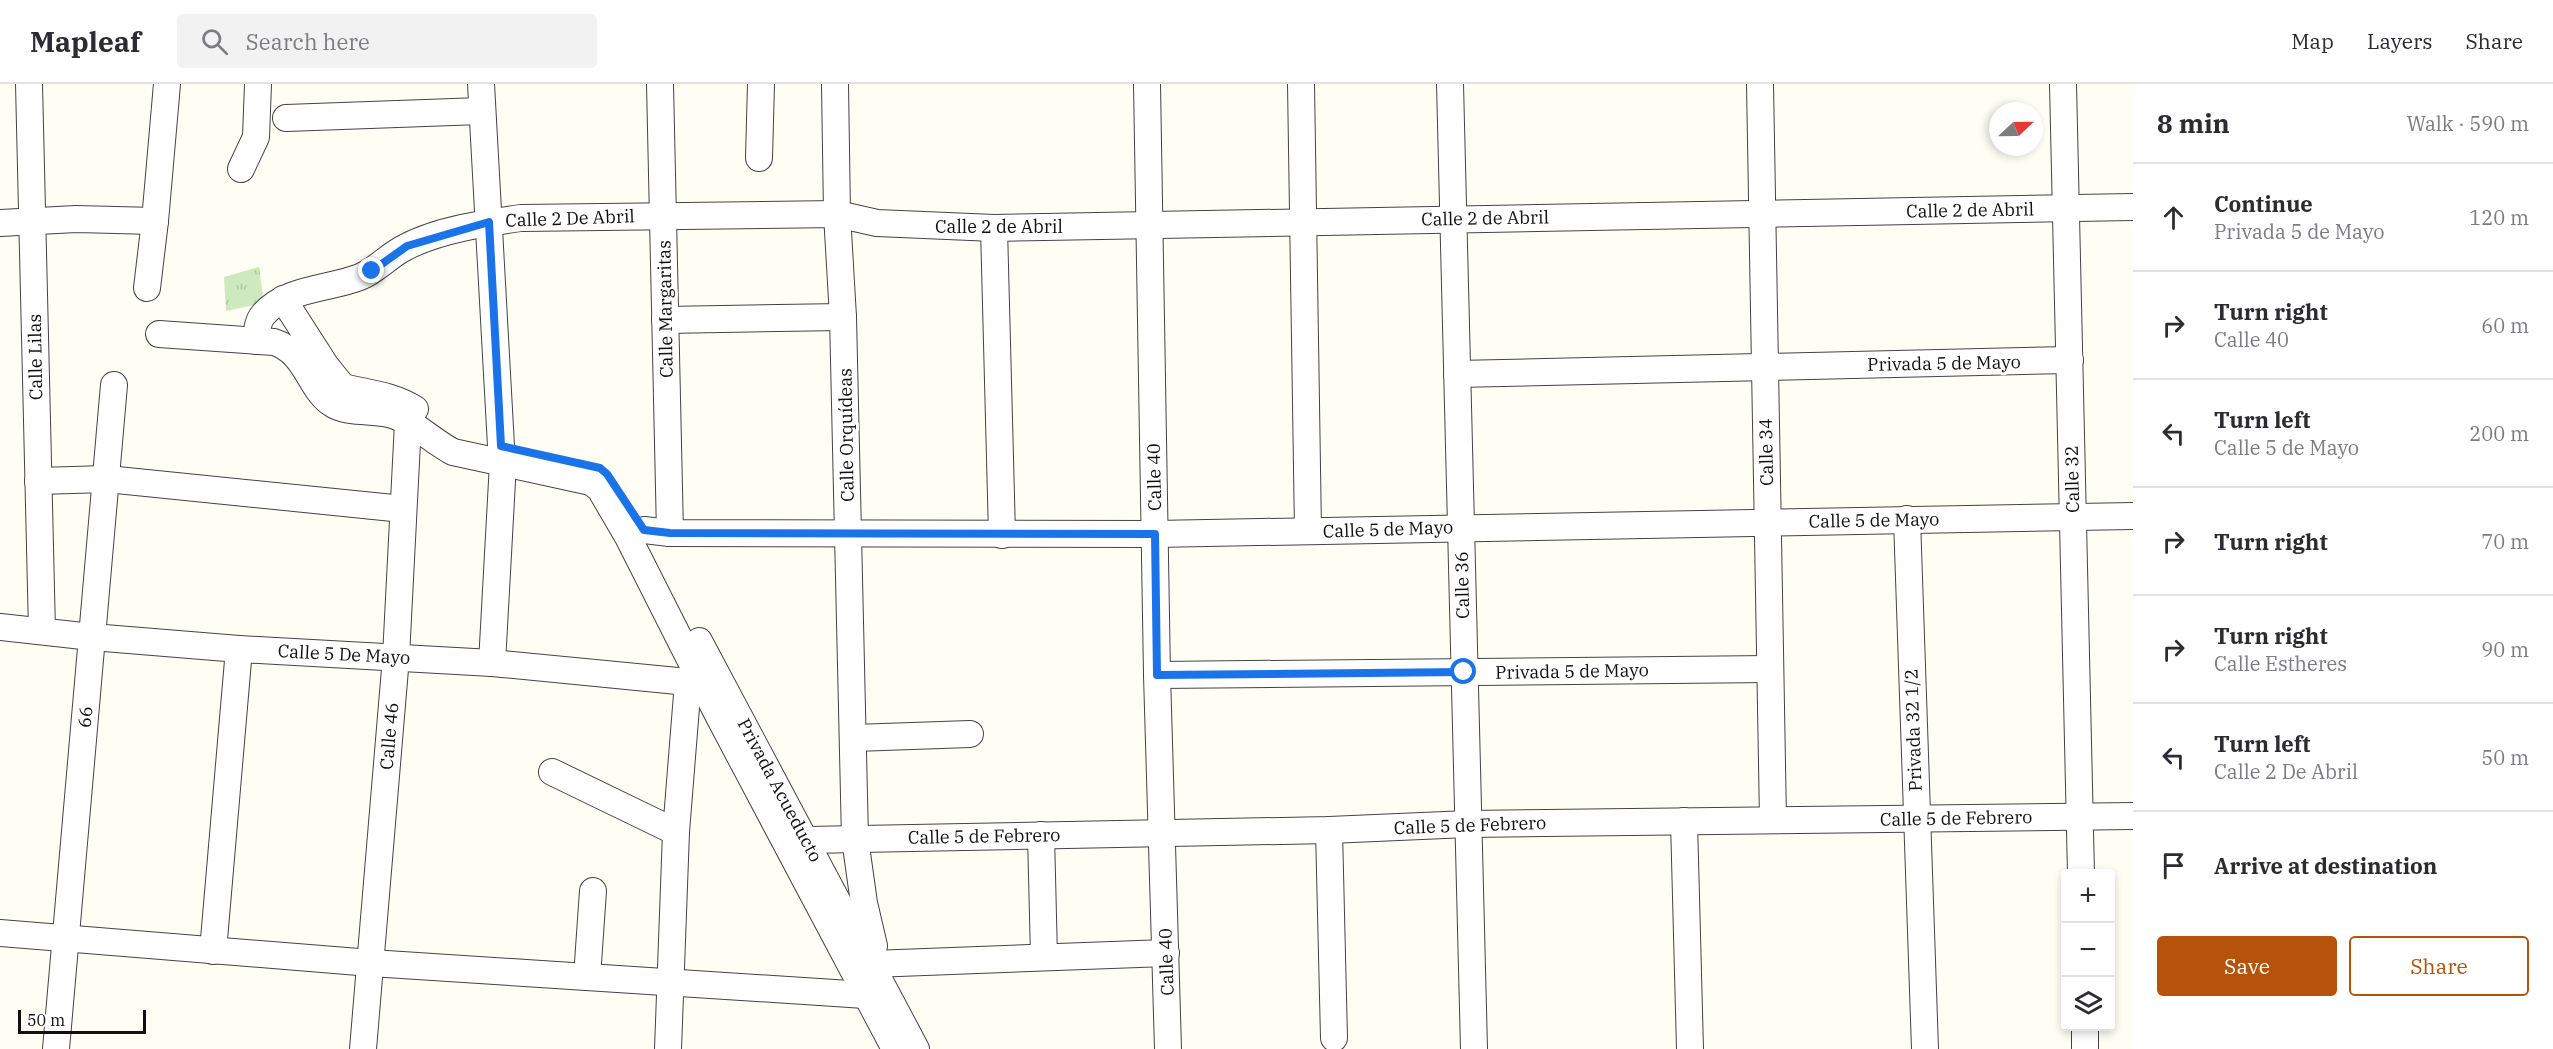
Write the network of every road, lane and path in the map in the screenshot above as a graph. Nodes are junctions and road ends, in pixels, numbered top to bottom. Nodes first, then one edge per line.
1 (29, 84) edge
2 (167, 84) edge
3 (258, 84) edge
4 (481, 84) edge
5 (660, 84) edge
6 (761, 84) edge
7 (835, 84) edge
8 (1147, 84) edge
9 (1301, 84) edge
10 (1450, 84) edge
11 (1760, 84) edge
12 (2063, 84) edge
13 (481, 111) junction
14 (286, 118) dead end
15 (759, 158) dead end
16 (241, 170) dead end
17 (2133, 207) edge
18 (2066, 208) junction
19 (1761, 213) junction
20 (837, 214) junction
21 (663, 215) junction
22 (1453, 219) junction
23 (155, 220) junction
24 (31, 221) junction
25 (489, 222) junction
26 (1302, 222) junction
27 (0, 223) edge
28 (1150, 225) junction
29 (994, 228) junction
30 (147, 288) dead end
31 (283, 299) junction
32 (843, 317) junction
33 (665, 320) junction
34 (159, 334) dead end
35 (256, 341) junction
36 (2070, 360) junction
37 (1764, 367) junction
38 (1457, 374) junction
39 (114, 385) dead end
40 (408, 423) junction
41 (502, 455) junction
42 (107, 479) junction
43 (38, 481) junction
44 (403, 509) junction
45 (2133, 516) edge
46 (2073, 517) junction
47 (1907, 519) junction
48 (1767, 522) junction
49 (1461, 527) junction
50 (1308, 531) junction
51 (670, 533) junction
52 (848, 533) junction
53 (636, 534) junction
54 (1155, 534) junction
55 (1002, 535) junction
56 (0, 627) edge
57 (42, 631) junction
58 (0, 643) edge
59 (91, 644) junction
60 (239, 649) junction
61 (396, 657) junction
62 (492, 663) junction
63 (1770, 669) junction
64 (1464, 672) junction
65 (1157, 675) junction
66 (692, 677) junction
67 (970, 734) dead end
68 (854, 738) junction
69 (552, 772) dead end
70 (2133, 816) edge
71 (2080, 817) junction
72 (1916, 819) junction
73 (1773, 820) junction
74 (1683, 821) junction
75 (1468, 824) junction
76 (1329, 830) junction
77 (676, 832) junction
78 (1161, 833) junction
79 (1041, 835) junction
80 (855, 839) junction
81 (807, 840) junction
82 (2081, 869) edge
83 (593, 891) dead end
84 (829, 902) junction
85 (0, 933) edge
86 (67, 938) junction
87 (213, 951) junction
88 (1166, 953) junction
89 (1044, 957) junction
90 (371, 963) junction
91 (875, 963) junction
92 (587, 977) junction
93 (671, 982) junction
94 (866, 995) junction
95 (2085, 1031) edge
96 (1334, 1038) dead end
97 (56, 1049) edge
98 (363, 1049) edge
99 (668, 1049) edge
100 (895, 1049) edge
101 (916, 1049) edge
102 (1168, 1049) edge
103 (1474, 1049) edge
104 (1690, 1049) edge
105 (1925, 1049) edge
106 (2085, 1049) edge

1 - 24 street, Calle Lilas
2 - 23 street
3 - 16 street
4 - 13 street
5 - 21 street, Calle Margaritas
6 - 15 street
7 - 20 street, Calle Orquídeas
8 - 28 street, Calle 40
9 - 26 street
10 - 22 street, Calle 36
11 - 19 street, Calle 34
12 - 18 street, Calle 32
13 - 14 street
13 - 25 street
17 - 18 street, Calle 2 de Abril
18 - 19 street, Calle 2 de Abril
18 - 36 street, Calle 32
19 - 22 street, Calle 2 de Abril
19 - 37 street, Calle 34
20 - 21 street, Calle 2 De Abril
20 - 29 street, Calle 2 de Abril
20 - 32 street, Calle Orquídeas
21 - 25 street, Calle 2 De Abril
21 - 33 street, Calle Margaritas
22 - 26 street, Calle 2 de Abril
22 - 38 street, Calle 36
23 - 24 street
23 - 30 street
24 - 27 street
24 - 43 street, Calle Lilas
25 - 31 street, Calle 2 De Abril
25 - 41 street
26 - 28 street, Calle 2 de Abril
26 - 50 street
28 - 29 street, Calle 2 de Abril
28 - 54 street, Calle 40
29 - 55 street
31 - 35 street
31 - 41 street
32 - 33 street
32 - 52 street, Calle Orquídeas
33 - 51 street, Calle Margaritas
34 - 35 street
35 - 40 street
36 - 37 street, Privada 5 de Mayo
36 - 46 street, Calle 32
37 - 38 street, Privada 5 de Mayo
37 - 48 street, Calle 34
38 - 49 street, Calle 36
39 - 42 street, 66
40 - 41 street
40 - 44 street, Calle 46
41 - 53 street
41 - 62 street
42 - 43 street
42 - 44 street
42 - 59 street, 66
43 - 57 street, Calle Lilas
44 - 61 street, Calle 46
45 - 46 street, Calle 5 de Mayo
46 - 47 street, Calle 5 de Mayo
46 - 71 street, Calle 32
47 - 48 street, Calle 5 de Mayo
47 - 72 street, Privada 32 1/2
48 - 49 street, Calle 5 de Mayo
48 - 63 street, Calle 34
49 - 50 street, Calle 5 de Mayo
49 - 64 street, Calle 36
50 - 54 street, Calle 5 de Mayo
51 - 52 street, Calle 5 de Mayo
51 - 53 street, Calle 5 de Mayo
52 - 55 street, Calle 5 de Mayo
52 - 68 street, Calle Orquídeas
53 - 66 street, Privada Acueducto
53 - 81 street, Privada Acueducto
54 - 55 street, Calle 5 de Mayo
54 - 65 street, Calle 40
56 - 57 street, Calle 5 De Mayo
57 - 59 street, Calle 5 De Mayo
58 - 59 street
59 - 60 street, Calle 5 De Mayo
59 - 86 street, 66
60 - 61 street, Calle 5 De Mayo
60 - 87 street
61 - 62 street, Calle 5 De Mayo
61 - 90 street, Calle 46
62 - 66 street, Calle 5 De Mayo
63 - 64 street, Privada 5 de Mayo
63 - 73 street, Calle 34
64 - 65 street, Privada 5 de Mayo
64 - 75 street, Calle 36
65 - 78 street, Calle 40
66 - 77 street
66 - 84 street, Privada Acueducto
67 - 68 street
68 - 80 street, Calle Orquídeas
69 - 77 street
70 - 71 street, Calle 5 de Febrero
71 - 72 street, Calle 5 de Febrero
71 - 82 street, Calle 32
72 - 73 street, Calle 5 de Febrero
72 - 105 street, Privada 32 1/2
73 - 74 street, Calle 5 de Febrero
74 - 75 street, Calle 5 de Febrero
74 - 104 street
75 - 76 street, Calle 5 de Febrero
75 - 103 street, Calle 36
76 - 78 street, Calle 5 de Febrero
76 - 96 street
77 - 93 street
78 - 79 street, Calle 5 de Febrero
78 - 88 street, Calle 40
79 - 80 street, Calle 5 de Febrero
79 - 89 street
80 - 81 street, Calle 5 de Febrero
80 - 91 street, Calle Orquídeas
81 - 84 street, Privada Acueducto
83 - 92 street
84 - 91 street, Privada Acueducto
84 - 94 street, Privada Acueducto
85 - 86 street
86 - 87 street
86 - 97 street, 66
87 - 90 street
88 - 89 street
88 - 102 street, Calle 40
89 - 91 street
90 - 92 street
90 - 98 street, Calle 46
91 - 101 street, Privada Acueducto
92 - 93 street
93 - 94 street
93 - 99 street
94 - 100 street, Privada Acueducto
95 - 106 street

